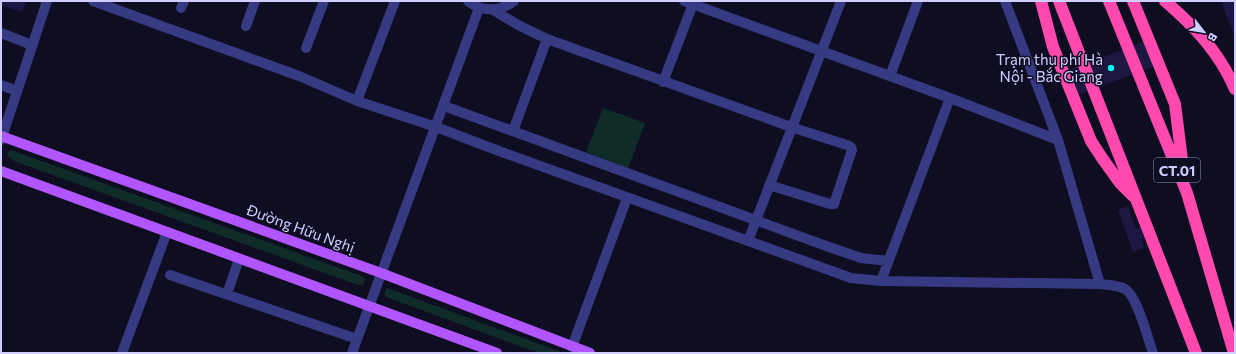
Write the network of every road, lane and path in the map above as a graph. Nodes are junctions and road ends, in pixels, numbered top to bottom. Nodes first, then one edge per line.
1 (47, 1) edge
2 (93, 1) edge
3 (255, 1) edge
4 (324, 1) edge
5 (395, 1) edge
6 (468, 1) edge
7 (514, 1) edge
8 (841, 1) edge
9 (918, 1) edge
10 (1005, 1) edge
11 (1041, 1) edge
12 (1059, 1) edge
13 (1109, 1) edge
14 (1133, 1) edge
15 (1165, 1) edge
16 (688, 2) edge
17 (479, 8) junction
18 (493, 10) junction
19 (246, 26) dead end
20 (1, 33) edge
21 (547, 39) junction
22 (32, 45) junction
23 (306, 48) dead end
24 (822, 50) junction
25 (890, 76) junction
26 (664, 82) junction
27 (1234, 84) edge
28 (1, 85) edge
29 (17, 91) junction
30 (950, 98) junction
31 (357, 101) junction
32 (444, 106) junction
33 (436, 126) junction
34 (791, 127) junction
35 (513, 131) junction
36 (1, 138) edge
37 (1058, 140) junction
38 (1, 172) edge
39 (769, 185) junction
40 (1186, 194) junction
41 (628, 198) junction
42 (1137, 199) junction
43 (756, 220) junction
44 (167, 232) junction
45 (748, 241) junction
46 (239, 259) junction
47 (888, 261) junction
48 (381, 273) junction
49 (170, 274) dead end
50 (881, 281) junction
51 (1100, 284) junction
52 (227, 294) junction
53 (369, 306) junction
54 (357, 339) junction
55 (572, 346) junction
56 (122, 353) edge
57 (352, 353) edge
58 (497, 353) edge
59 (590, 353) edge
60 (1153, 353) edge
61 (1196, 353) edge
62 (1234, 353) edge

1 - 22 street
2 - 31 street
3 - 19 street
4 - 23 street
5 - 31 street
6 - 17 street
7 - 18 street
8 - 24 street
9 - 25 street
10 - 37 street
11 - 42 highway, CT.01
12 - 42 highway, CT.01
13 - 40 highway, CT.01
14 - 40 highway, CT.01
15 - 27 highway
16 - 24 street
16 - 26 street
17 - 18 street
17 - 32 street
18 - 21 street
20 - 22 street
21 - 26 street
21 - 35 street
22 - 29 street
24 - 25 street
24 - 34 street
25 - 30 street
26 - 34 street
28 - 29 street
29 - 36 street
30 - 37 street
30 - 47 street
31 - 33 street
32 - 33 street
32 - 35 street
33 - 41 street
33 - 48 street
34 - 39 street
34 - 39 street
35 - 43 street
36 - 48 main road, Đường Hữu Nghị
37 - 51 street
38 - 44 main road
39 - 43 street
40 - 62 highway, CT.01
41 - 45 street
41 - 55 street
42 - 61 highway, CT.01
43 - 45 street
43 - 47 street
44 - 46 main road
44 - 56 street
45 - 50 street
46 - 52 street
46 - 53 main road
47 - 50 street
48 - 53 street
48 - 55 main road, Đường Hữu Nghị
49 - 52 street
50 - 51 street
51 - 60 street
52 - 54 street
53 - 54 street
53 - 58 main road
54 - 57 street
55 - 59 main road, Đường Hữu Nghị

